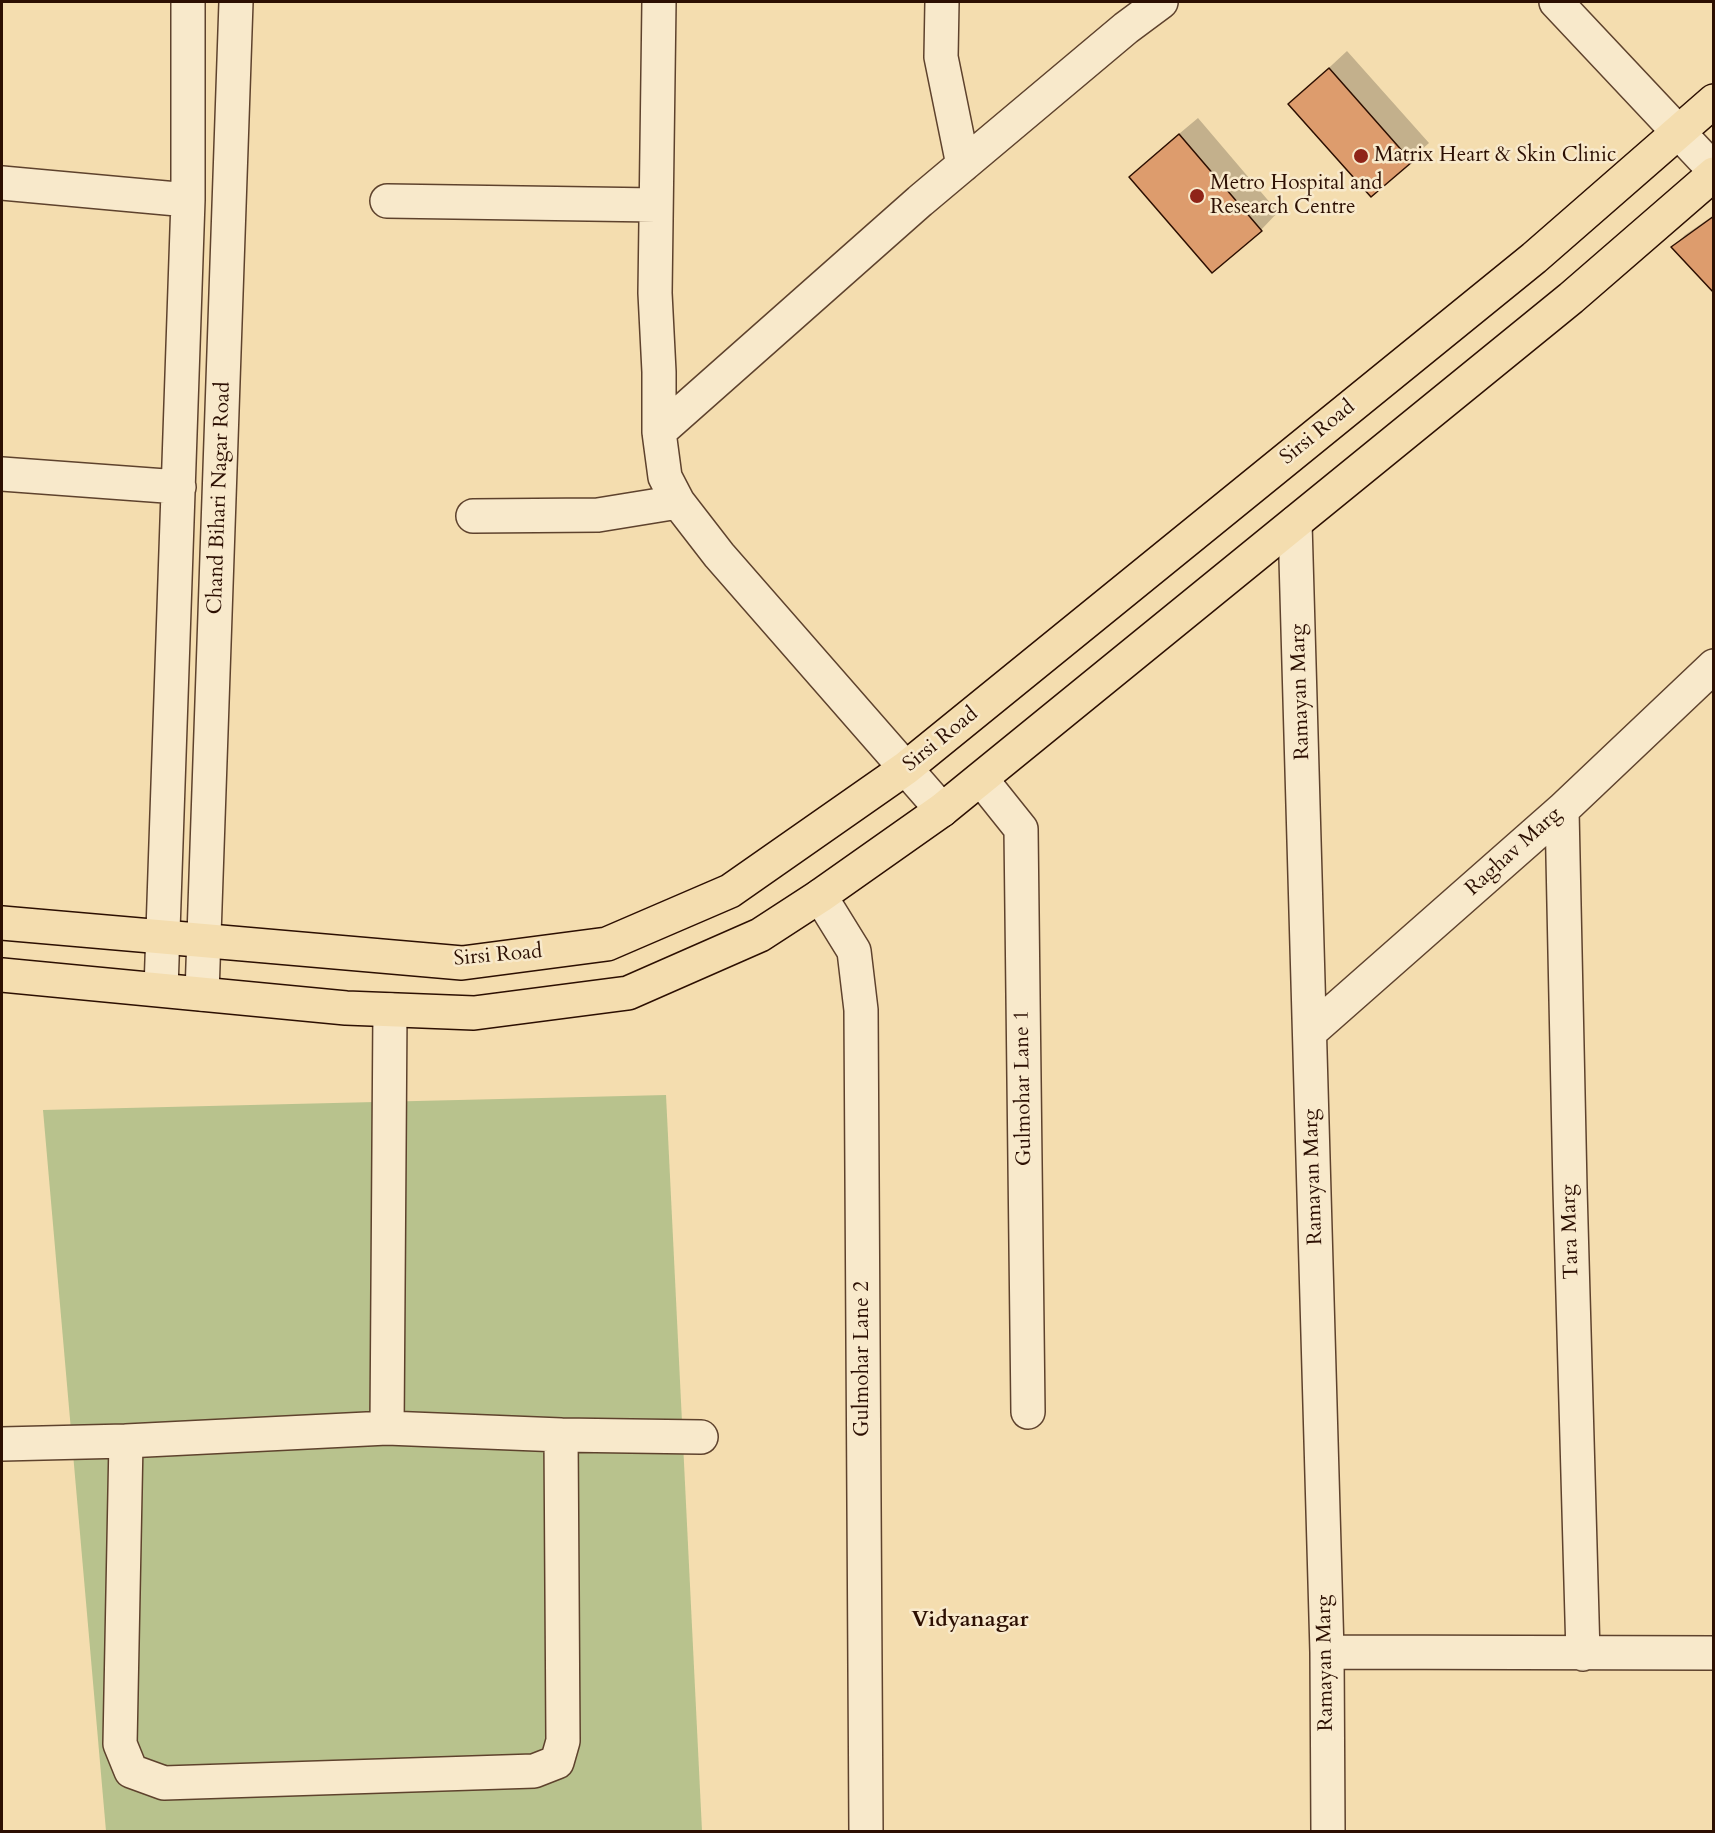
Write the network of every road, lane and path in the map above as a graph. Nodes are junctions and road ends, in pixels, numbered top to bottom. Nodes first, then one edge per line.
1 (188, 2) edge
2 (236, 2) edge
3 (659, 2) edge
4 (942, 2) edge
5 (1161, 2) edge
6 (1556, 2) edge
7 (1713, 101) edge
8 (1678, 132) junction
9 (963, 165) junction
10 (1713, 172) edge
11 (2, 183) edge
12 (188, 200) junction
13 (387, 201) dead end
14 (656, 205) junction
15 (659, 432) junction
16 (2, 474) edge
17 (179, 487) junction
18 (678, 502) junction
19 (473, 516) dead end
20 (1295, 524) junction
21 (1713, 666) edge
22 (906, 768) junction
23 (981, 779) junction
24 (942, 810) junction
25 (1562, 810) junction
26 (820, 896) junction
27 (2, 923) edge
28 (163, 937) junction
29 (205, 941) junction
30 (2, 975) edge
31 (161, 989) junction
32 (202, 994) junction
33 (390, 1010) junction
34 (1310, 1032) junction
35 (1028, 1412) dead end
36 (387, 1428) junction
37 (561, 1435) junction
38 (701, 1437) dead end
39 (126, 1441) junction
40 (2, 1444) edge
41 (1327, 1652) junction
42 (1713, 1653) edge
43 (1583, 1654) junction
44 (866, 1832) edge
45 (1328, 1832) edge

1 - 12 street, Chand Bihari Nagar Road
2 - 29 street, Chand Bihari Nagar Road
3 - 14 street
4 - 9 street
5 - 9 street
6 - 8 street
7 - 8 main road, Sirsi Road
8 - 10 street
8 - 22 main road, Sirsi Road
9 - 15 street
10 - 20 main road
11 - 12 street
12 - 17 street, Chand Bihari Nagar Road
13 - 14 street
14 - 15 street
15 - 18 street
16 - 17 street
17 - 28 street, Chand Bihari Nagar Road
18 - 19 street
18 - 22 street
20 - 23 main road
20 - 34 street, Ramayan Marg
21 - 25 street, Raghav Marg
22 - 24 street
22 - 29 main road, Sirsi Road
23 - 24 main road
23 - 35 street, Gulmohar Lane 1
24 - 26 main road
25 - 34 street, Raghav Marg
25 - 43 street, Tara Marg
26 - 33 main road
26 - 44 street, Gulmohar Lane 2
27 - 28 main road, Sirsi Road
28 - 29 main road, Sirsi Road
28 - 31 street, Chand Bihari Nagar Road
29 - 32 street, Chand Bihari Nagar Road
30 - 31 main road
31 - 32 main road
32 - 33 main road
33 - 36 street
34 - 41 street, Ramayan Marg
36 - 37 street
36 - 39 street
37 - 38 street
37 - 39 street
39 - 40 street
41 - 43 street
41 - 45 street, Ramayan Marg
42 - 43 street

